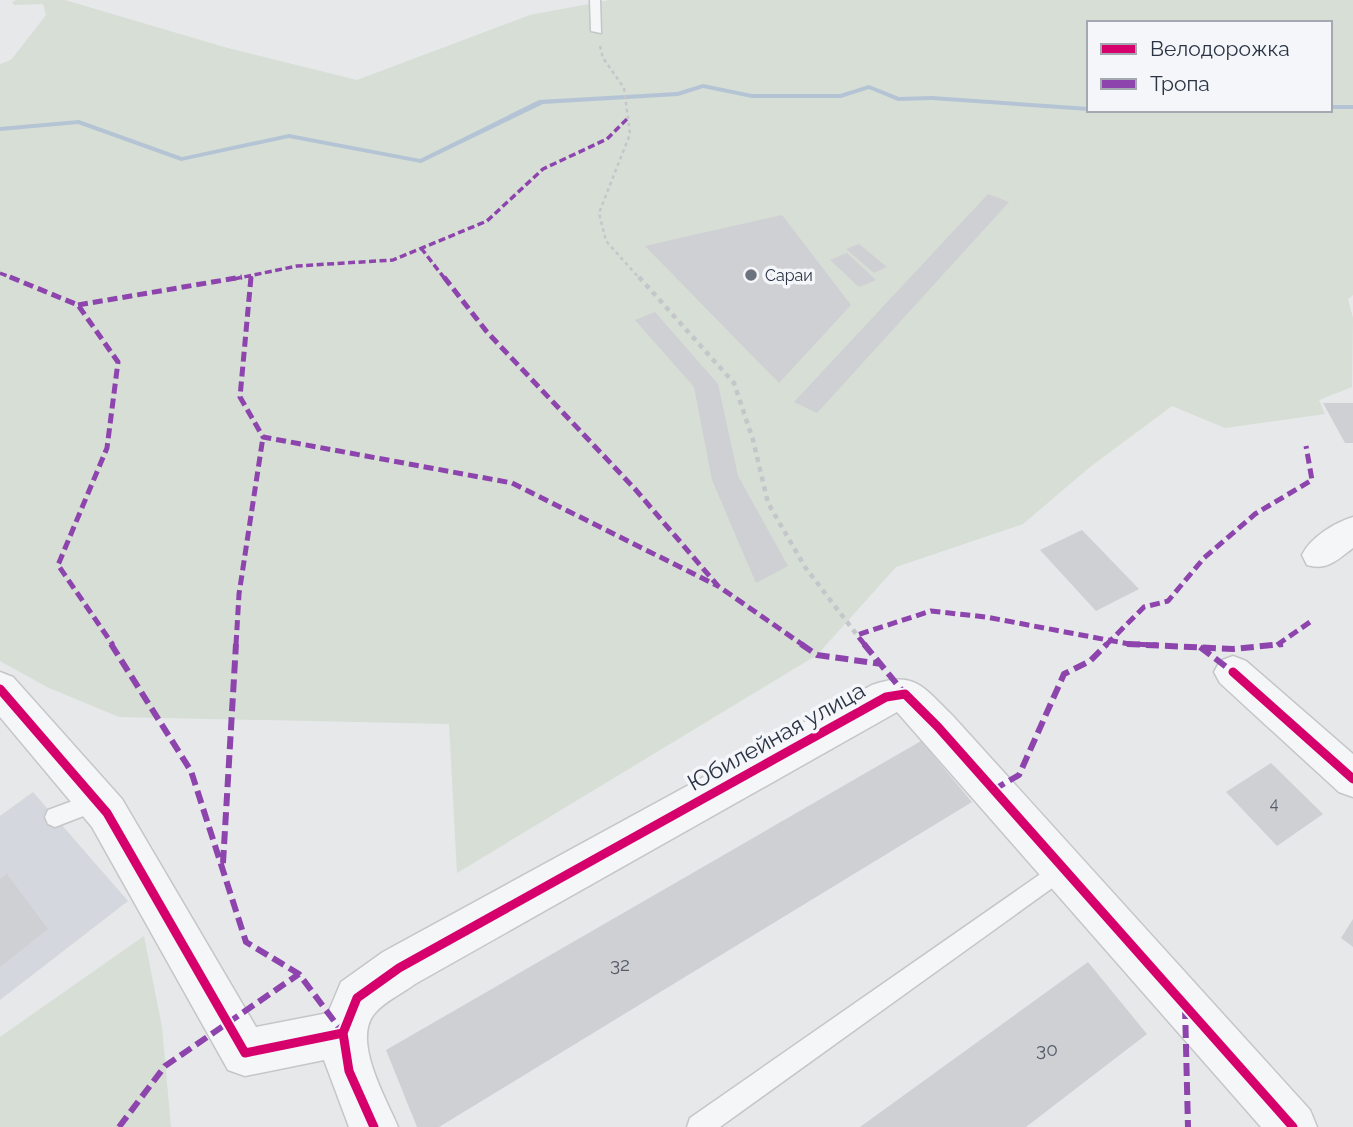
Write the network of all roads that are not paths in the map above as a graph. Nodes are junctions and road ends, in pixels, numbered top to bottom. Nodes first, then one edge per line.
1 (595, 0) edge
2 (597, 31) road end
3 (1353, 530) edge
4 (1320, 555) dead end
5 (1233, 672) dead end
6 (0, 689) edge
7 (1353, 779) edge
8 (97, 801) junction
9 (55, 817) dead end
10 (1062, 869) junction
11 (343, 1033) junction
12 (374, 1127) edge
13 (699, 1127) edge
14 (1293, 1127) edge

1 - 2 lane
3 - 4 street
5 - 7 street
6 - 8 street
8 - 9 lane
8 - 11 street
10 - 11 street, Юбилейная улица
10 - 13 lane
10 - 14 street, Юбилейная улица
11 - 12 street

